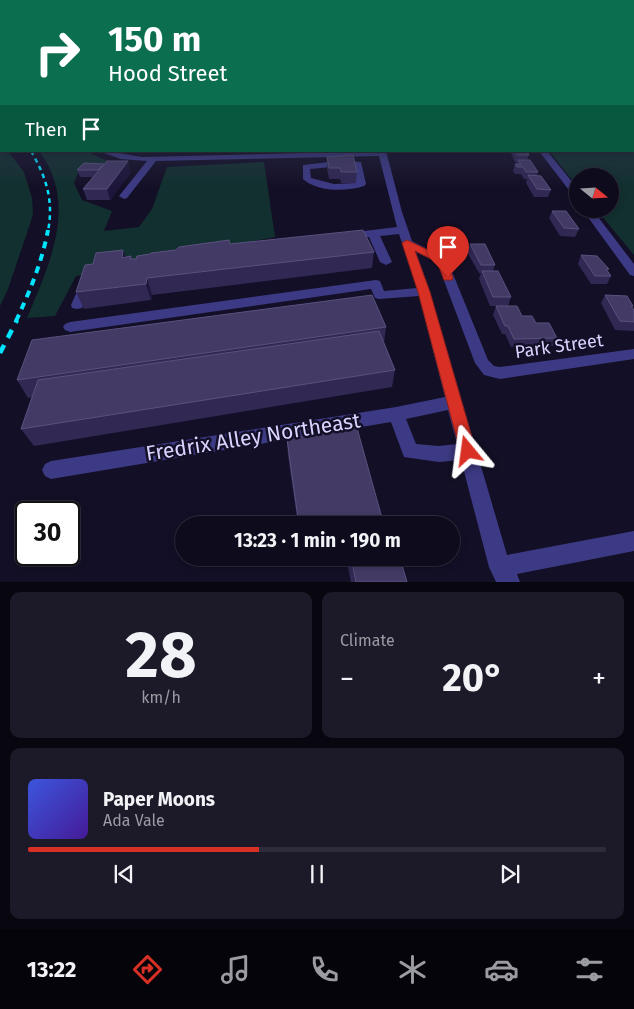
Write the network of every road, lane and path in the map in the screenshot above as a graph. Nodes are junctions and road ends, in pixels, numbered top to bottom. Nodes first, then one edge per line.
1 (105, 152) edge
2 (383, 152) edge
3 (544, 152) edge
4 (220, 154) edge
5 (265, 154) edge
6 (343, 158) junction
7 (153, 159) junction
8 (569, 184) edge
9 (124, 196) dead end
10 (594, 218) edge
11 (403, 230) junction
12 (373, 233) junction
13 (332, 238) edge
14 (435, 242) dead end
15 (407, 243) junction
16 (441, 260) junction
17 (386, 262) dead end
18 (634, 272) edge
19 (90, 276) edge
20 (424, 292) junction
21 (77, 306) dead end
22 (70, 327) dead end
23 (634, 354) edge
24 (454, 402) junction
25 (396, 414) junction
26 (468, 451) junction
27 (51, 470) dead end
28 (634, 541) edge
29 (504, 574) edge

1 - 7 street
2 - 6 street
2 - 11 street
3 - 8 street
4 - 5 street
4 - 7 street
5 - 6 street
6 - 6 street
7 - 9 street
10 - 18 street
11 - 12 street
11 - 15 street
12 - 13 street
12 - 17 street
14 - 16 street
15 - 16 street
15 - 20 street
16 - 23 street, Park Street
19 - 21 street
20 - 22 street
20 - 24 street
24 - 25 street, Fredrix Alley Northeast
24 - 26 street
25 - 26 street
25 - 27 street, Fredrix Alley Northeast
26 - 29 street
28 - 29 street

